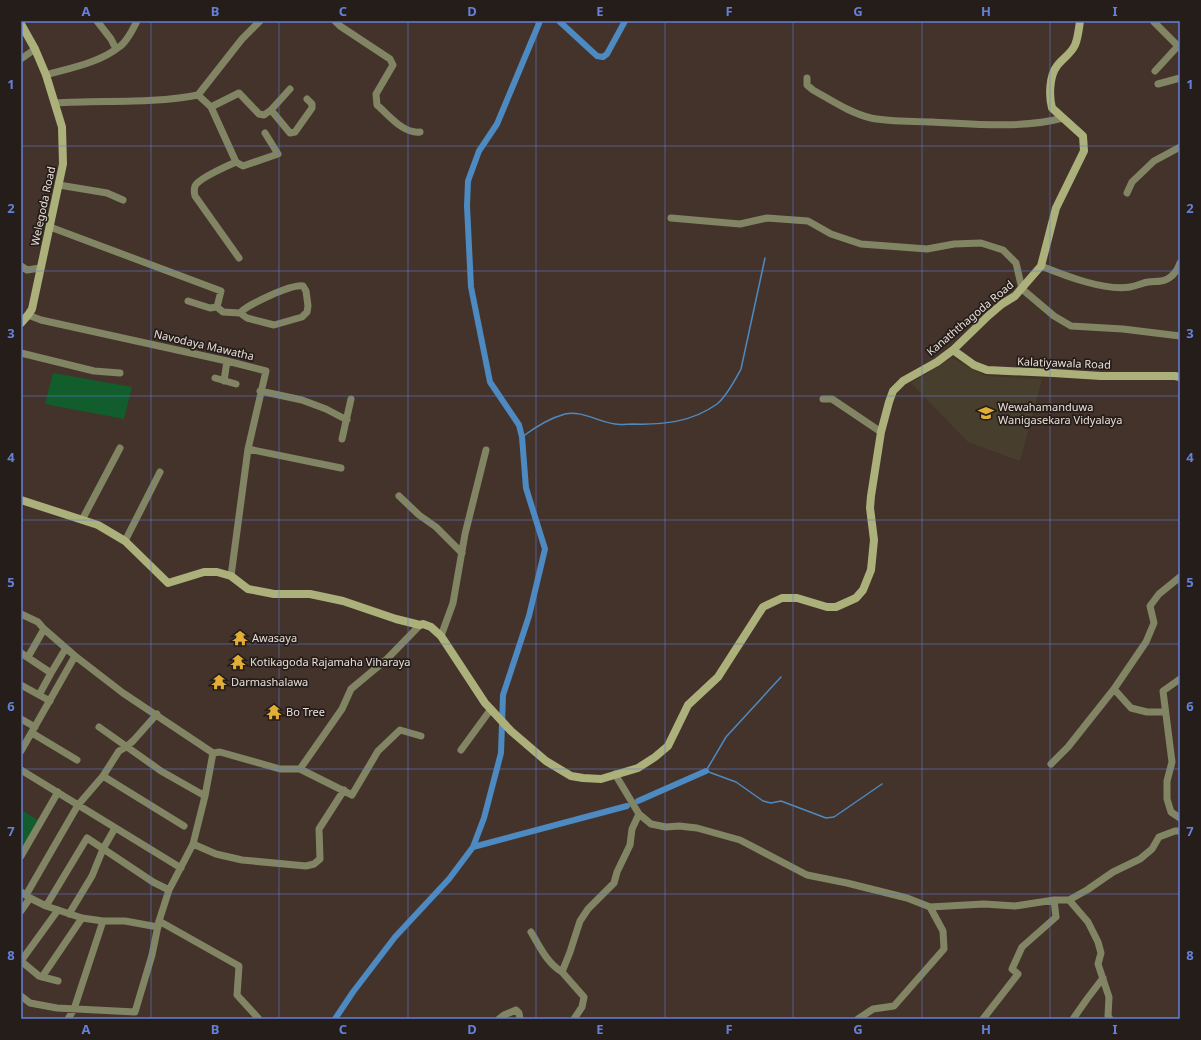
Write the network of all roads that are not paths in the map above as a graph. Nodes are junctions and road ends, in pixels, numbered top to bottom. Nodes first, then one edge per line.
1 (97, 21) edge
2 (137, 21) edge
3 (260, 21) edge
4 (335, 21) edge
5 (1080, 21) edge
6 (1154, 22) edge
7 (21, 24) edge
8 (1179, 47) edge
9 (35, 49) junction
10 (116, 49) junction
11 (21, 58) edge
12 (1155, 71) dead end
13 (46, 75) junction
14 (807, 78) dead end
15 (1180, 78) edge
16 (1171, 82) junction
17 (1158, 84) dead end
18 (1180, 85) edge
19 (290, 89) dead end
20 (198, 96) junction
21 (307, 99) dead end
22 (55, 103) junction
23 (212, 107) junction
24 (271, 110) junction
25 (1063, 118) junction
26 (420, 132) dead end
27 (265, 133) dead end
28 (1180, 147) edge
29 (236, 162) junction
30 (59, 185) junction
31 (1127, 192) dead end
32 (123, 200) dead end
33 (671, 218) dead end
34 (50, 227) junction
35 (239, 258) dead end
36 (1180, 263) edge
37 (21, 266) edge
38 (1041, 266) junction
39 (40, 268) junction
40 (1022, 289) junction
41 (188, 301) dead end
42 (217, 307) junction
43 (240, 313) junction
44 (28, 315) junction
45 (21, 323) edge
46 (1180, 336) edge
47 (953, 350) junction
48 (21, 353) edge
49 (227, 361) junction
50 (120, 373) dead end
51 (1180, 377) edge
52 (215, 378) dead end
53 (224, 381) junction
54 (236, 384) dead end
55 (260, 391) junction
56 (823, 398) dead end
57 (351, 400) dead end
58 (347, 420) junction
59 (881, 432) junction
60 (342, 439) dead end
61 (120, 448) dead end
62 (248, 449) junction
63 (486, 450) dead end
64 (341, 468) dead end
65 (160, 472) dead end
66 (398, 496) dead end
67 (21, 500) edge
68 (82, 520) junction
69 (125, 541) junction
70 (462, 553) junction
71 (231, 576) junction
72 (1180, 577) edge
73 (21, 614) edge
74 (420, 625) junction
75 (44, 629) junction
76 (441, 636) junction
77 (66, 648) junction
78 (21, 653) edge
79 (75, 656) junction
80 (28, 657) junction
81 (51, 673) junction
82 (1180, 679) edge
83 (21, 684) edge
84 (1114, 689) junction
85 (39, 695) junction
86 (50, 701) junction
87 (491, 709) junction
88 (1165, 712) junction
89 (157, 714) junction
90 (21, 719) edge
91 (99, 727) dead end
92 (33, 730) junction
93 (421, 736) dead end
94 (126, 748) junction
95 (461, 750) dead end
96 (21, 751) edge
97 (213, 752) junction
98 (77, 760) dead end
99 (1051, 764) dead end
100 (300, 769) junction
101 (21, 770) edge
102 (615, 774) junction
103 (103, 776) junction
104 (344, 790) junction
105 (58, 792) junction
106 (205, 796) junction
107 (78, 805) junction
108 (639, 814) junction
109 (1180, 818) edge
110 (184, 826) dead end
111 (115, 828) junction
112 (1180, 831) edge
113 (193, 844) junction
114 (103, 849) junction
115 (21, 856) edge
116 (181, 868) junction
117 (169, 890) junction
118 (26, 895) edge
119 (1054, 900) junction
120 (1069, 900) junction
121 (46, 906) junction
122 (930, 907) junction
123 (58, 910) junction
124 (21, 911) edge
125 (69, 914) junction
126 (82, 918) junction
127 (103, 921) junction
128 (159, 924) junction
129 (531, 932) dead end
130 (21, 961) edge
131 (562, 972) junction
132 (42, 977) junction
133 (1103, 978) junction
134 (58, 982) dead end
135 (21, 996) edge
136 (74, 1009) junction
137 (134, 1016) edge
138 (68, 1019) edge
139 (259, 1019) edge
140 (499, 1019) edge
141 (520, 1019) edge
142 (574, 1019) edge
143 (858, 1019) edge
144 (983, 1019) edge
145 (1073, 1019) edge
146 (1110, 1019) edge

1 - 10 street
2 - 10 street
3 - 20 street
4 - 26 street
5 - 25 street, Kanaththagoda Road
6 - 8 street
7 - 9 street, Welegoda Road
8 - 12 street
9 - 11 street
9 - 13 street, Welegoda Road
10 - 13 street
13 - 22 street, Welegoda Road
14 - 25 street
15 - 16 street
16 - 17 street
16 - 18 street
19 - 24 street
20 - 22 street
20 - 23 street
21 - 24 street
22 - 30 street, Welegoda Road
23 - 24 street
23 - 29 street
25 - 38 street, Kanaththagoda Road
27 - 29 street
28 - 31 street
29 - 35 street
30 - 32 street
30 - 34 street, Welegoda Road
33 - 40 street
34 - 39 street, Welegoda Road
34 - 42 street
36 - 38 street
37 - 39 street
38 - 40 street, Kanaththagoda Road
39 - 44 street, Welegoda Road
40 - 46 street
40 - 47 street, Kanaththagoda Road
41 - 42 street
42 - 43 street
43 - 43 street
44 - 45 street, Welegoda Road
44 - 49 street, Navodaya Mawatha
47 - 51 street, Kalatiyawala Road
47 - 59 street, Kanaththagoda Road
48 - 50 street
49 - 53 street
49 - 55 street, Navodaya Mawatha
52 - 53 street
53 - 54 street
55 - 58 street
55 - 62 street, Navodaya Mawatha
56 - 59 street
57 - 58 street
58 - 60 street
59 - 102 street, Kanaththagoda Road
61 - 68 street
62 - 64 street
62 - 71 street, Navodaya Mawatha
63 - 70 street
65 - 69 street
66 - 70 street
67 - 68 street
68 - 69 street
69 - 71 street
70 - 76 street
71 - 74 street, Kanaththagoda Road
72 - 84 street
73 - 75 street
74 - 76 street, Kanaththagoda Road
74 - 100 street
75 - 77 street
75 - 80 street
76 - 87 street, Kanaththagoda Road
77 - 79 street
77 - 81 street
78 - 80 street
79 - 86 street
79 - 89 street
80 - 81 street
81 - 85 street
82 - 88 street
83 - 85 street
84 - 88 street
84 - 99 street
85 - 86 street
86 - 92 street
87 - 95 street
87 - 102 street, Kanaththagoda Road
88 - 109 street
89 - 94 street
89 - 97 street
90 - 92 street
91 - 94 street
92 - 96 street
92 - 98 street
93 - 104 street
94 - 103 street
94 - 106 street
97 - 100 street
97 - 106 street
100 - 104 street
101 - 105 street
102 - 108 street
103 - 107 street
103 - 110 street
104 - 113 street
105 - 107 street
105 - 115 street
106 - 113 street
107 - 111 street
107 - 118 street
108 - 122 street
108 - 131 street
111 - 114 street
111 - 116 street
112 - 120 street
113 - 116 street
114 - 117 street
114 - 121 street
114 - 125 street
116 - 117 street
117 - 128 street
118 - 121 street
118 - 124 street
119 - 120 street
119 - 122 street
119 - 144 street
120 - 133 street
121 - 123 street
122 - 143 street
123 - 125 street
123 - 130 street
125 - 126 street
126 - 127 street
126 - 132 street
127 - 128 street
127 - 136 street
128 - 137 street
128 - 139 street
129 - 131 street
130 - 132 street
131 - 142 street
132 - 134 street
133 - 145 street
133 - 146 street
135 - 136 street
136 - 137 street
136 - 138 street
140 - 141 street

